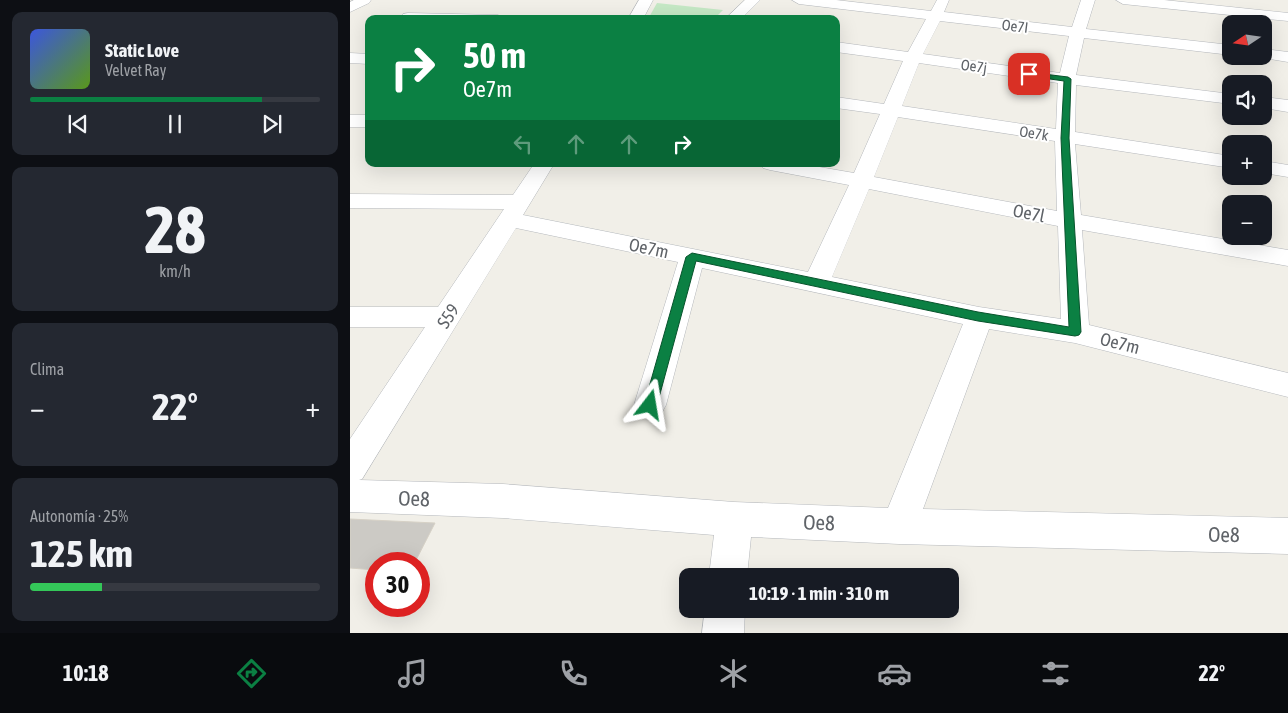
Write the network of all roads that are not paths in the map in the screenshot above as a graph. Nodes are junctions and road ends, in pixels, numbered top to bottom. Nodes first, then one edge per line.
1 (364, 0) edge
2 (646, 0) edge
3 (753, 0) edge
4 (798, 0) edge
5 (1088, 0) edge
6 (1123, 0) edge
7 (350, 8) edge
8 (939, 8) edge
9 (637, 15) edge
10 (736, 15) edge
11 (1288, 17) edge
12 (1077, 34) junction
13 (840, 48) edge
14 (1222, 49) edge
15 (1272, 55) edge
16 (1288, 56) edge
17 (914, 57) junction
18 (350, 58) edge
19 (365, 59) edge
20 (1068, 79) junction
21 (1222, 98) edge
22 (840, 103) edge
23 (1272, 104) edge
24 (1288, 106) edge
25 (892, 110) junction
26 (350, 121) edge
27 (365, 121) edge
28 (1065, 138) junction
29 (1222, 161) edge
30 (542, 167) edge
31 (787, 167) edge
32 (1272, 168) edge
33 (1288, 171) edge
34 (862, 180) junction
35 (350, 201) edge
36 (514, 210) junction
37 (1070, 221) junction
38 (692, 257) junction
39 (1288, 258) edge
40 (816, 283) junction
41 (350, 316) edge
42 (978, 316) junction
43 (447, 318) junction
44 (1075, 332) junction
45 (1288, 385) edge
46 (650, 405) dead end
47 (350, 468) edge
48 (350, 496) edge
49 (734, 519) junction
50 (899, 526) junction
51 (1288, 536) edge
52 (729, 568) edge
53 (724, 618) edge
54 (723, 633) edge

1 - 7 street
2 - 9 street
3 - 10 street
4 - 8 street, Oe7I
5 - 12 street
6 - 11 street
8 - 12 street, Oe7I
8 - 17 street
12 - 14 street, Oe7I
12 - 20 street
13 - 17 street, Oe7j
15 - 16 street
17 - 20 street, Oe7j
17 - 25 street
18 - 19 street
20 - 21 street, Oe7j
20 - 28 street
22 - 25 street, Oe7k
23 - 24 street
25 - 28 street, Oe7k
25 - 34 street
26 - 27 street
28 - 29 street, Oe7k
28 - 37 street
30 - 36 street, S59
31 - 34 street, Oe7l
32 - 33 street
34 - 37 street, Oe7l
34 - 40 street
35 - 36 street, Oe7m
36 - 38 street, Oe7m
36 - 43 street, S59
37 - 39 street, Oe7l
37 - 44 street
38 - 40 street, Oe7m
38 - 46 street
40 - 42 street, Oe7m
41 - 43 street
42 - 44 street, Oe7m
42 - 50 street
43 - 47 street, S59
44 - 45 street, Oe7m
48 - 49 street, Oe8
49 - 50 street, Oe8
49 - 52 street
50 - 51 street, Oe8
53 - 54 street

